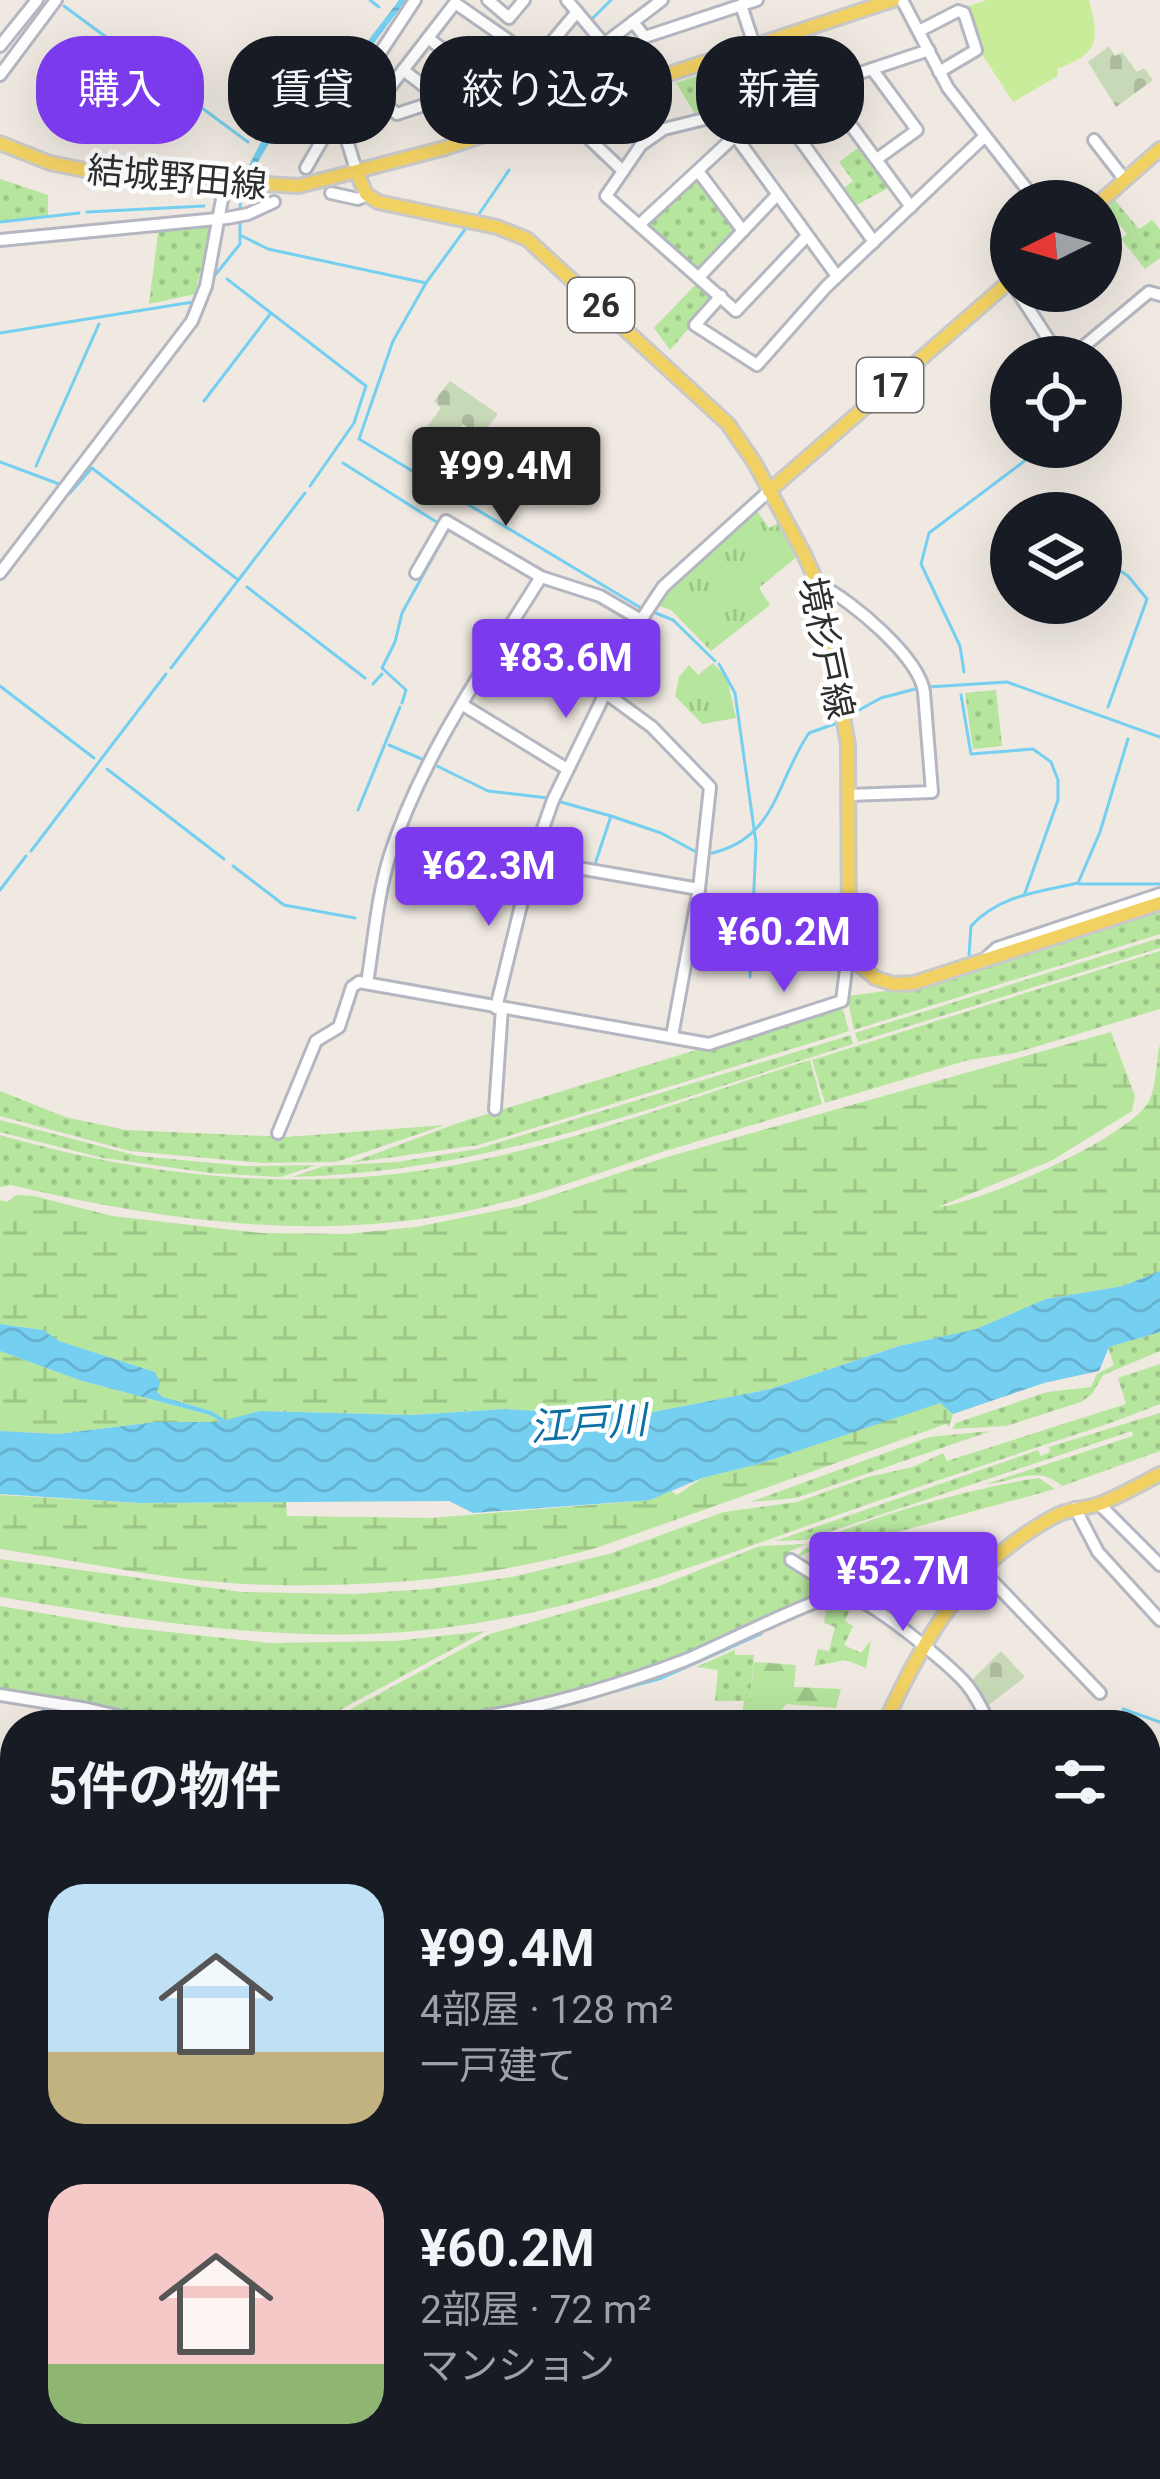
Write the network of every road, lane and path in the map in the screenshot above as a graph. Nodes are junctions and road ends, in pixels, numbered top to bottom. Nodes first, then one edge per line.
1 (37, 0) edge
2 (56, 0) edge
3 (416, 0) edge
4 (488, 0) edge
5 (524, 0) edge
6 (567, 0) edge
7 (662, 0) edge
8 (757, 0) edge
9 (893, 0) edge
10 (902, 0) edge
11 (741, 5) junction
12 (577, 13) junction
13 (633, 22) junction
14 (921, 31) junction
15 (390, 36) edge
16 (430, 36) edge
17 (502, 36) edge
18 (557, 36) edge
19 (751, 36) edge
20 (784, 36) edge
21 (0, 46) edge
22 (420, 49) edge
23 (929, 50) junction
24 (872, 69) junction
25 (404, 70) junction
26 (864, 72) edge
27 (939, 72) junction
28 (0, 75) edge
29 (420, 83) edge
30 (420, 106) edge
31 (696, 122) edge
32 (984, 137) junction
33 (1094, 140) dead end
34 (864, 142) edge
35 (0, 143) edge
36 (320, 144) edge
37 (350, 144) edge
38 (450, 144) edge
39 (595, 144) edge
40 (727, 144) edge
41 (741, 144) edge
42 (803, 144) edge
43 (1160, 149) edge
44 (877, 160) junction
45 (306, 168) dead end
46 (623, 171) junction
47 (698, 171) junction
48 (357, 173) junction
49 (1019, 180) edge
50 (1125, 180) junction
51 (225, 183) junction
52 (1122, 183) edge
53 (331, 193) dead end
54 (367, 195) junction
55 (777, 195) junction
56 (274, 202) dead end
57 (911, 207) junction
58 (220, 219) junction
59 (640, 224) junction
60 (743, 231) junction
61 (807, 236) junction
62 (0, 239) edge
63 (874, 242) junction
64 (700, 276) junction
65 (837, 276) junction
66 (1160, 295) edge
67 (721, 296) junction
68 (990, 298) edge
69 (1096, 336) edge
70 (770, 491) junction
71 (0, 573) edge
72 (416, 573) dead end
73 (541, 578) junction
74 (820, 585) junction
75 (641, 620) junction
76 (607, 694) junction
77 (463, 705) junction
78 (567, 770) junction
79 (850, 795) junction
80 (532, 860) junction
81 (699, 889) junction
82 (1160, 899) edge
83 (849, 945) junction
84 (368, 983) junction
85 (499, 1008) junction
86 (672, 1036) junction
87 (496, 1109) dead end
88 (278, 1133) dead end
89 (1160, 1474) edge
90 (1099, 1504) junction
91 (1076, 1508) junction
92 (791, 1560) dead end
93 (1160, 1565) edge
94 (980, 1568) junction
95 (845, 1594) junction
96 (1160, 1620) edge
97 (923, 1647) junction
98 (1100, 1693) dead end
99 (0, 1695) edge
100 (520, 1708) joint
101 (92, 1710) edge
102 (509, 1710) edge
103 (892, 1710) edge
104 (981, 1710) edge

1 - 21 street
2 - 28 street
3 - 15 street
4 - 5 street
6 - 12 street
7 - 13 street
8 - 11 street
9 - 20 main road, 結城野田線
10 - 14 street
11 - 13 street
11 - 19 street
12 - 13 street
12 - 18 street
14 - 23 street
14 - 27 street
16 - 17 street
22 - 25 street
23 - 24 street
23 - 27 street
24 - 26 street
24 - 44 street
25 - 29 street
25 - 30 street
27 - 32 street
31 - 46 street
32 - 49 street
32 - 57 street
33 - 50 street
34 - 44 street
35 - 51 main road, 結城野田線
36 - 45 street
37 - 48 street
38 - 48 main road, 結城野田線
39 - 46 street
40 - 47 street
41 - 55 street
42 - 63 street
43 - 50 main road
44 - 57 street
46 - 59 street
47 - 59 street
47 - 60 street
48 - 51 main road, 結城野田線
48 - 54 main road
50 - 52 main road
51 - 58 street
53 - 54 street
54 - 70 main road, 境杉戸線 / 26
55 - 60 street
55 - 61 street
56 - 58 street
57 - 63 street
58 - 62 street
58 - 71 street
59 - 64 street
60 - 64 street
61 - 65 street
61 - 67 street
63 - 65 street
64 - 67 street
65 - 67 street
66 - 69 street
68 - 70 main road, 17
70 - 74 main road, 境杉戸線 / 26
70 - 75 street
72 - 73 street
73 - 75 street
73 - 77 street
74 - 79 main road, 境杉戸線 / 26
74 - 79 street
75 - 76 street
76 - 78 street
76 - 81 street
77 - 78 street
77 - 84 street
78 - 80 street
79 - 83 main road, 境杉戸線 / 26
80 - 81 street
80 - 85 street
81 - 86 street
82 - 83 main road
83 - 86 street
84 - 85 street
84 - 88 street
85 - 86 street
85 - 87 street
89 - 90 main road
90 - 91 main road
90 - 93 street
91 - 94 main road
91 - 96 street
92 - 95 street
94 - 97 main road
94 - 98 street
95 - 97 street
95 - 100 street
97 - 103 main road
97 - 104 street
99 - 101 street
100 - 102 street

